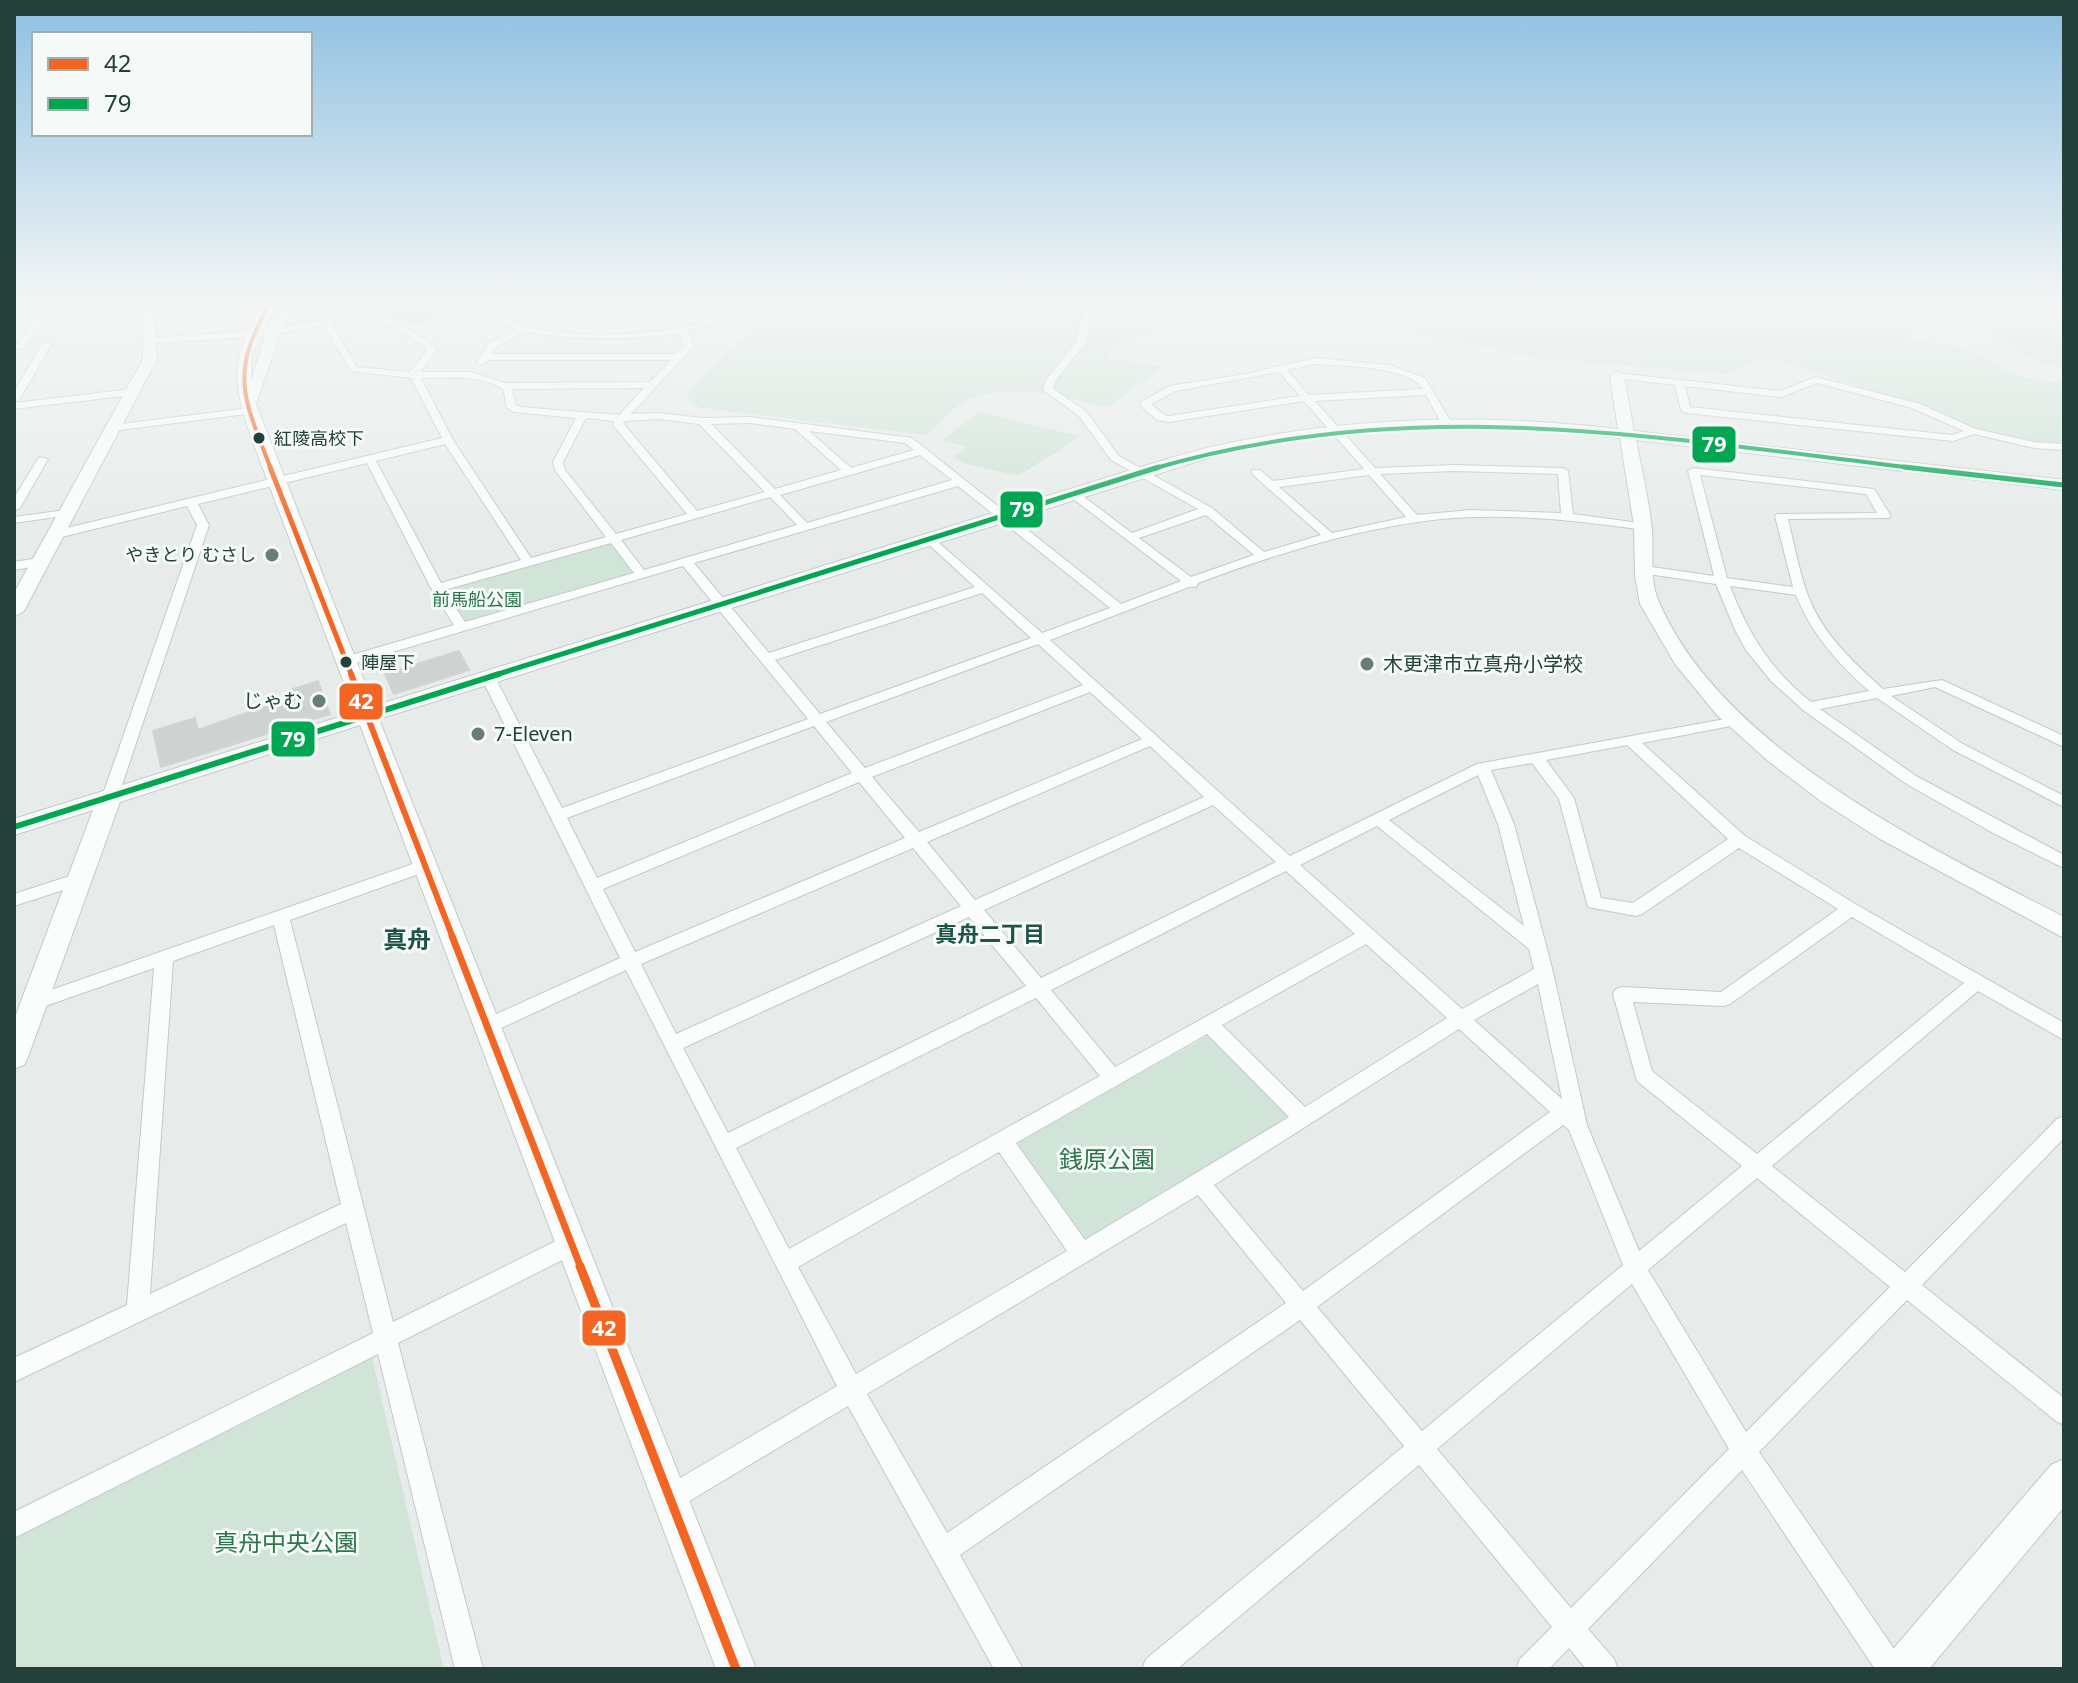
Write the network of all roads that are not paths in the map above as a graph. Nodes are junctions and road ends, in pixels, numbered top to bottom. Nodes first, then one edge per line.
1 (25, 382) edge
2 (137, 382) edge
3 (241, 382) edge
4 (256, 382) edge
5 (418, 382) edge
6 (491, 382) edge
7 (654, 382) edge
8 (1050, 382) edge
9 (1212, 382) edge
10 (1292, 382) edge
11 (1423, 382) edge
12 (1618, 382) edge
13 (1661, 382) edge
14 (1812, 382) edge
15 (1822, 382) edge
16 (1680, 384) junction
17 (651, 385) junction
18 (504, 386) junction
19 (131, 392) junction
20 (1429, 392) junction
21 (1307, 398) junction
22 (14, 400) edge
23 (14, 406) edge
24 (250, 411) junction
25 (582, 416) junction
26 (619, 418) junction
27 (702, 421) junction
28 (1447, 424) junction
29 (799, 427) junction
30 (112, 428) junction
31 (1336, 431) junction
32 (1973, 431) junction
33 (1625, 434) junction
34 (448, 440) junction
35 (2064, 447) edge
36 (922, 451) junction
37 (43, 459) dead end
38 (370, 459) junction
39 (1371, 469) junction
40 (849, 472) junction
41 (1140, 472) junction
42 (1256, 472) dead end
43 (274, 482) junction
44 (958, 482) junction
45 (1270, 485) junction
46 (2064, 485) edge
47 (773, 493) junction
48 (1072, 493) junction
49 (191, 502) junction
50 (14, 508) edge
51 (1208, 510) junction
52 (66, 513) junction
53 (694, 515) junction
54 (1567, 515) junction
55 (1001, 516) junction
56 (1414, 519) junction
57 (14, 520) edge
58 (1643, 526) junction
59 (805, 527) junction
60 (54, 535) junction
61 (1329, 536) junction
62 (1130, 537) junction
63 (612, 539) junction
64 (930, 539) junction
65 (1263, 557) junction
66 (39, 562) junction
67 (528, 562) junction
68 (686, 562) junction
69 (14, 566) edge
70 (1645, 570) junction
71 (642, 575) junction
72 (1723, 581) junction
73 (1192, 584) junction
74 (437, 588) junction
75 (984, 588) junction
76 (1802, 592) junction
77 (721, 605) junction
78 (14, 609) edge
79 (1119, 609) junction
80 (462, 627) junction
81 (1041, 639) junction
82 (765, 659) junction
83 (347, 661) junction
84 (489, 679) junction
85 (1094, 686) junction
86 (1881, 693) junction
87 (1808, 707) junction
88 (368, 718) junction
89 (816, 719) junction
90 (1736, 721) junction
91 (1152, 740) junction
92 (1631, 741) junction
93 (2064, 742) edge
94 (1536, 757) junction
95 (1482, 767) junction
96 (862, 775) junction
97 (110, 797) junction
98 (1217, 797) junction
99 (2064, 802) edge
100 (558, 815) junction
101 (1378, 819) junction
102 (14, 827) edge
103 (1739, 840) junction
104 (917, 841) junction
105 (2064, 862) edge
106 (1290, 863) junction
107 (424, 866) junction
108 (79, 879) junction
109 (593, 886) junction
110 (14, 900) edge
111 (971, 907) junction
112 (1851, 909) junction
113 (281, 918) junction
114 (2064, 928) edge
115 (1369, 934) junction
116 (1536, 945) junction
117 (164, 959) junction
118 (630, 961) junction
119 (1544, 972) junction
120 (1977, 982) junction
121 (1038, 988) junction
122 (34, 1003) junction
123 (1459, 1020) junction
124 (1209, 1024) junction
125 (488, 1026) junction
126 (2064, 1032) edge
127 (673, 1044) junction
128 (14, 1057) edge
129 (1112, 1077) junction
130 (1303, 1118) junction
131 (1570, 1119) junction
132 (2064, 1125) edge
133 (1002, 1140) junction
134 (725, 1144) junction
135 (1757, 1165) junction
136 (1200, 1183) junction
137 (351, 1210) junction
138 (572, 1244) junction
139 (1081, 1253) junction
140 (786, 1262) junction
141 (1635, 1268) junction
142 (1906, 1286) junction
143 (1302, 1305) junction
144 (138, 1311) junction
145 (387, 1337) junction
146 (14, 1370) edge
147 (852, 1390) junction
148 (2064, 1413) edge
149 (1420, 1448) junction
150 (1744, 1451) junction
151 (2064, 1478) edge
152 (672, 1497) junction
153 (14, 1525) edge
154 (945, 1550) junction
155 (1570, 1628) junction
156 (469, 1669) edge
157 (736, 1669) edge
158 (1009, 1669) edge
159 (1156, 1669) edge
160 (1530, 1669) edge
161 (1604, 1669) edge
162 (1891, 1669) edge
163 (1902, 1669) edge

1 - 22 street
2 - 19 street
3 - 24 street
4 - 24 street
5 - 34 street
6 - 18 street
7 - 17 street
8 - 41 street
9 - 21 street
10 - 21 street
11 - 20 street
12 - 33 street
13 - 16 street
14 - 16 street
15 - 32 street
16 - 32 street
17 - 18 street
17 - 26 street
18 - 25 street
19 - 23 street
19 - 30 street
20 - 21 street
20 - 28 street
21 - 31 street
24 - 30 street
24 - 43 street
25 - 26 street
25 - 63 street
26 - 27 street
26 - 53 street
27 - 29 street
27 - 47 street
28 - 31 street
28 - 33 street
29 - 36 street
29 - 40 street
30 - 52 street
31 - 39 street
31 - 41 street
32 - 35 street
33 - 46 street
33 - 58 street
34 - 38 street
34 - 67 street
36 - 40 street
36 - 44 street
37 - 50 street
38 - 43 street
38 - 74 street
39 - 45 street
39 - 54 street
39 - 56 street
40 - 47 street
41 - 48 street
41 - 51 street
42 - 45 street
43 - 49 street
43 - 83 street
44 - 55 street
44 - 59 street
45 - 61 street
47 - 53 street
47 - 59 street
48 - 55 street
48 - 62 street
49 - 60 street
49 - 97 street
51 - 62 street
51 - 65 street
52 - 57 street
52 - 60 street
53 - 63 street
54 - 56 street
54 - 58 street
55 - 64 street
55 - 79 street
56 - 61 street
58 - 70 street
59 - 68 street
60 - 66 street
61 - 65 street
62 - 73 street
63 - 67 street
63 - 71 street
64 - 75 street
64 - 77 street
65 - 73 street
66 - 69 street
66 - 78 street
67 - 74 street
68 - 71 street
68 - 77 street
70 - 72 street
70 - 90 street
71 - 80 street
72 - 76 street
72 - 76 street
72 - 87 street
73 - 79 street
74 - 80 street
75 - 81 street
75 - 82 street
76 - 86 street
77 - 82 street
77 - 84 street
79 - 81 street
80 - 83 street
81 - 85 street
81 - 89 street
82 - 89 street
83 - 88 street
84 - 88 street
84 - 100 street
85 - 91 street
85 - 96 street
86 - 87 street
86 - 93 street
86 - 99 street
87 - 105 street
88 - 97 street
88 - 107 street
89 - 96 street
89 - 100 street
90 - 92 street
90 - 114 street
91 - 98 street
91 - 104 street
92 - 94 street
92 - 103 street
94 - 95 street
94 - 103 street
95 - 101 street
95 - 116 street
96 - 104 street
96 - 109 street
97 - 102 street
97 - 108 street
98 - 106 street
98 - 111 street
100 - 109 street
101 - 106 street
101 - 116 street
103 - 112 street
104 - 111 street
104 - 118 street
106 - 115 street
106 - 121 street
107 - 113 street
107 - 125 street
108 - 110 street
108 - 122 street
109 - 118 street
111 - 121 street
111 - 127 street
112 - 120 street
112 - 135 street
113 - 117 street
113 - 137 street
115 - 123 street
115 - 124 street
116 - 119 street
117 - 122 street
117 - 144 street
118 - 125 street
118 - 127 street
119 - 123 street
119 - 131 street
120 - 126 street
120 - 135 street
121 - 129 street
121 - 134 street
122 - 128 street
123 - 130 street
123 - 131 street
124 - 129 street
124 - 130 street
125 - 138 street
127 - 134 street
129 - 133 street
130 - 136 street
131 - 141 street
131 - 143 street
132 - 142 street
133 - 139 street
133 - 140 street
134 - 140 street
135 - 141 street
135 - 142 street
136 - 139 street
136 - 143 street
137 - 144 street
137 - 145 street
138 - 145 street
138 - 152 street
139 - 147 street
140 - 147 street
141 - 149 street
141 - 150 street
142 - 148 street
142 - 150 street
143 - 149 street
143 - 154 street
144 - 146 street
145 - 153 street
145 - 156 street
147 - 152 street
147 - 154 street
149 - 155 street
149 - 159 street
150 - 155 street
150 - 162 street
151 - 163 street
152 - 157 street
154 - 158 street
155 - 160 street
155 - 161 street

